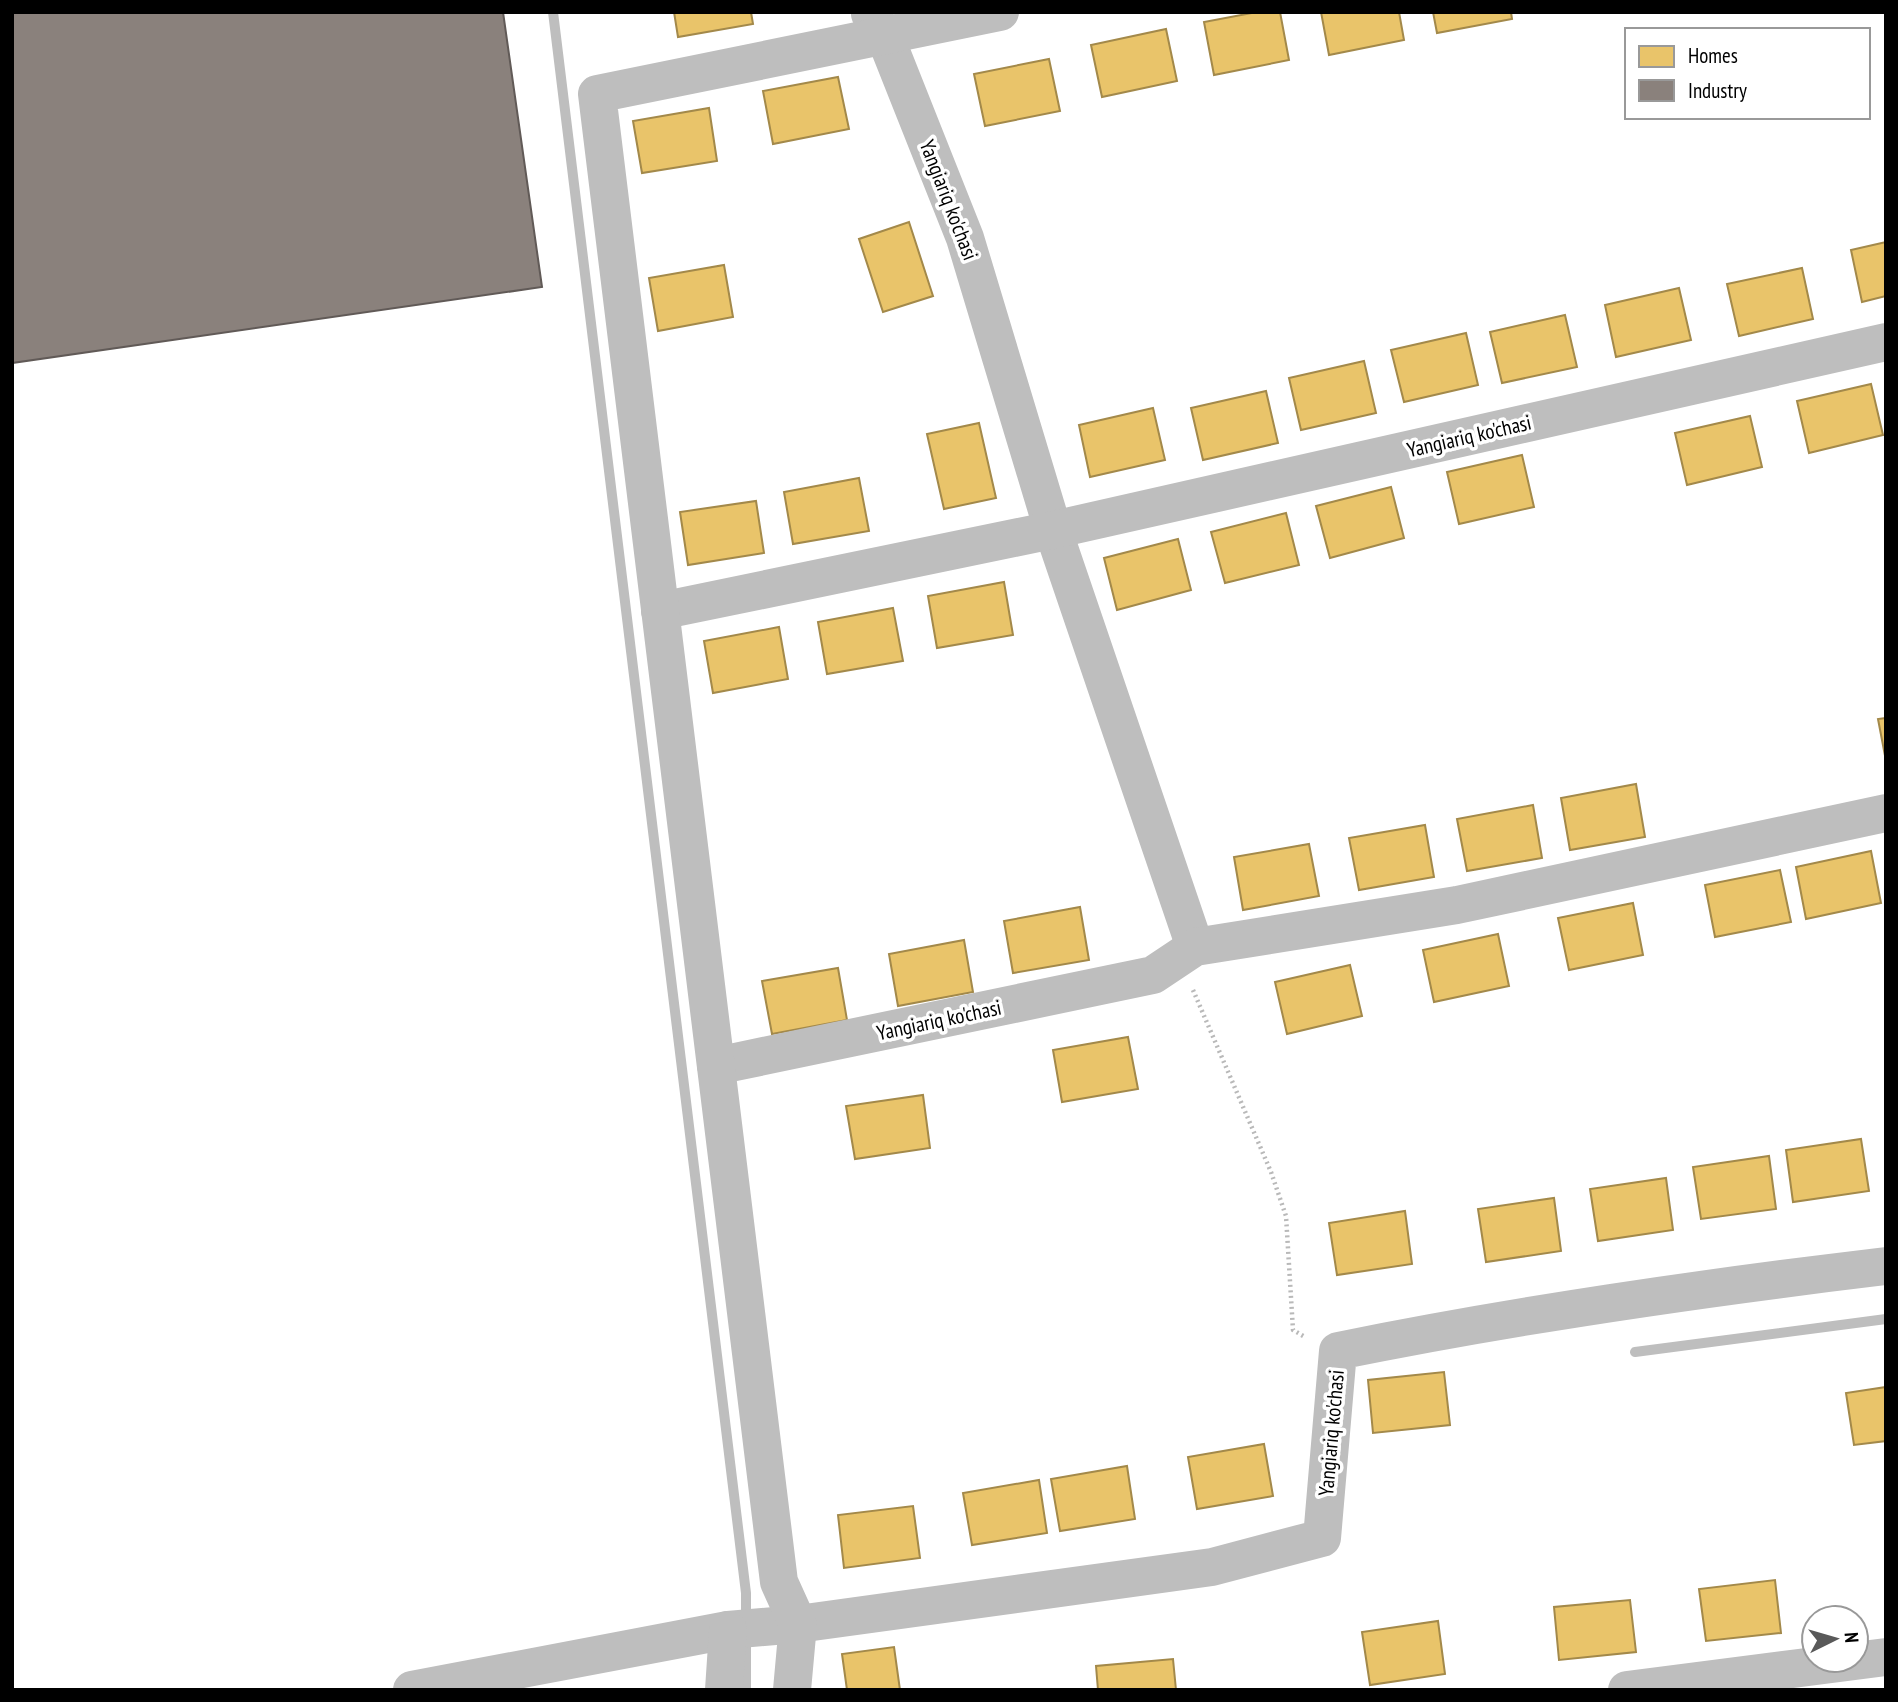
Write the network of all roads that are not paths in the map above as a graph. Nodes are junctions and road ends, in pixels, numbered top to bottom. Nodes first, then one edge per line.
1 (1000, 12) edge
2 (876, 23) edge
3 (1886, 342) edge
4 (1053, 530) junction
5 (660, 611) junction
6 (1886, 813) edge
7 (1187, 952) junction
8 (716, 1066) junction
9 (1886, 1266) edge
10 (798, 1624) junction
11 (727, 1630) junction
12 (1886, 1657) edge
13 (412, 1690) edge
14 (724, 1690) edge
15 (792, 1690) edge
16 (1627, 1690) edge

1 - 2 street
2 - 4 street, Yangiariq ko'chasi
2 - 5 street
3 - 4 street, Yangiariq ko'chasi
4 - 5 street, Yangiariq ko'chasi
4 - 7 street, Yangiariq ko'chasi
5 - 8 street
6 - 7 street, Yangiariq ko'chasi
7 - 8 street, Yangiariq ko'chasi
8 - 10 street
9 - 10 street, Yangiariq ko'chasi
10 - 11 street
10 - 15 street
11 - 13 street
11 - 14 street
12 - 16 street

